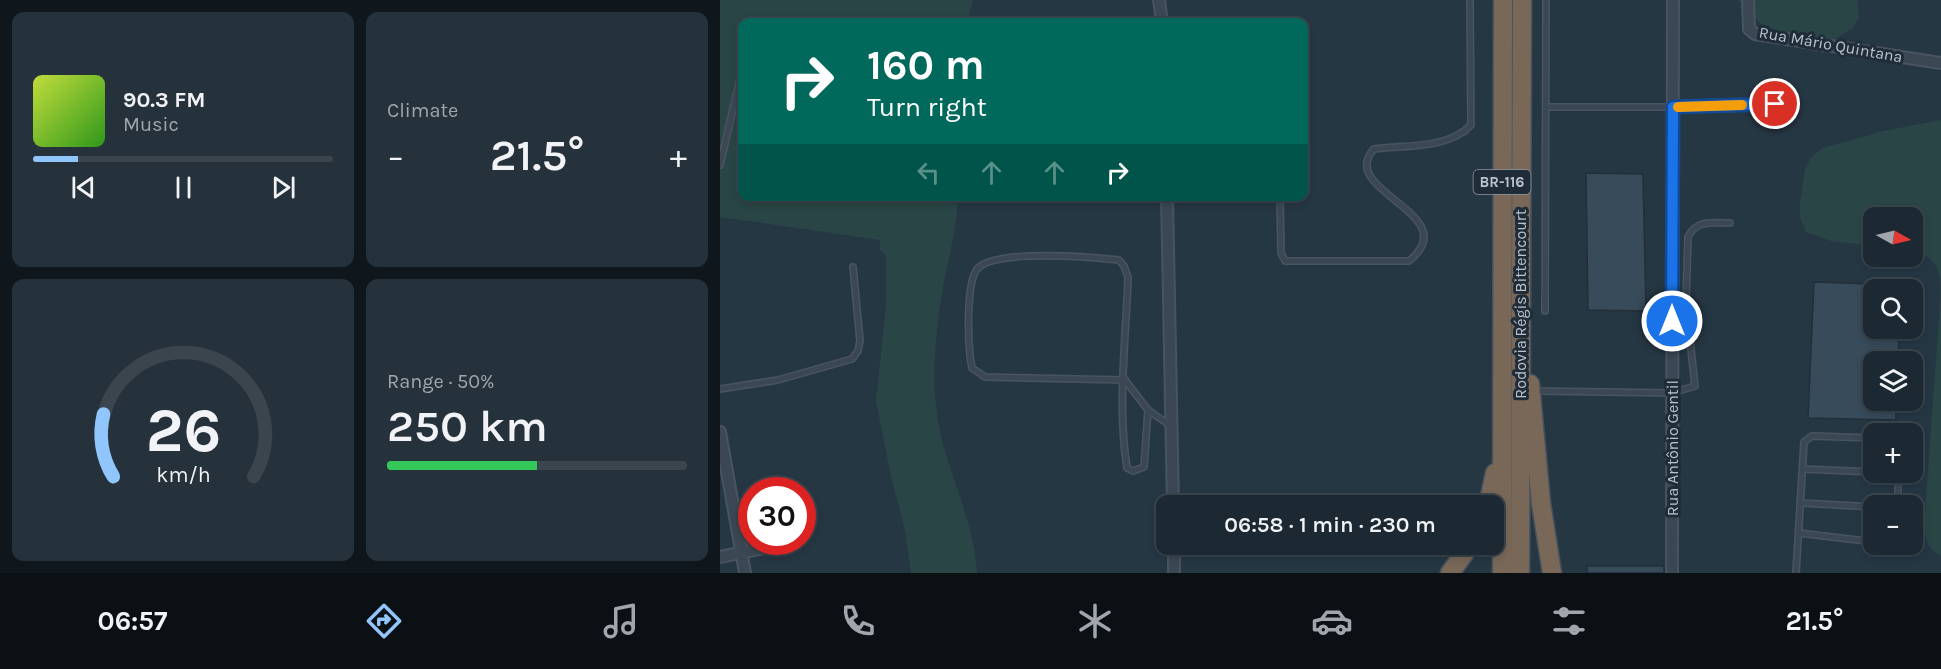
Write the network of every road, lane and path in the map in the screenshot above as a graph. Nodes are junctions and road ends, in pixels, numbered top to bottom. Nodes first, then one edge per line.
1 (1159, 0) edge
2 (1470, 0) edge
3 (1503, 0) edge
4 (1522, 0) edge
5 (1546, 0) edge
6 (1673, 0) edge
7 (1748, 0) edge
8 (1161, 18) edge
9 (1941, 63) edge
10 (738, 87) edge
11 (1775, 104) dead end
12 (1546, 107) junction
13 (1673, 107) junction
14 (720, 165) edge
15 (1167, 201) edge
16 (1280, 201) edge
17 (1730, 223) dead end
18 (854, 267) dead end
19 (1520, 280) junction
20 (1545, 311) dead end
21 (1503, 364) junction
22 (1125, 380) junction
23 (720, 390) edge
24 (1530, 391) junction
25 (1672, 393) junction
26 (1148, 410) junction
27 (1171, 426) junction
28 (720, 432) edge
29 (1863, 438) edge
30 (1803, 469) junction
31 (1863, 472) edge
32 (1173, 495) edge
33 (1490, 495) edge
34 (1801, 503) junction
35 (1863, 506) edge
36 (738, 530) edge
37 (1799, 533) junction
38 (1863, 541) edge
39 (738, 553) edge
40 (742, 555) edge
41 (1174, 555) edge
42 (1463, 555) edge
43 (720, 557) edge
44 (745, 573) edge
45 (1174, 573) edge
46 (1450, 573) edge
47 (1502, 573) edge
48 (1520, 573) edge
49 (1552, 573) edge
50 (1672, 573) edge
51 (1796, 573) edge

1 - 8 street
2 - 16 lane
3 - 21 highway, Rodovia Régis Bittencourt / BR-116
4 - 19 highway, Rodovia Régis Bittencourt / BR-116
5 - 12 lane
6 - 13 street, Rua Antônio Gentil
7 - 9 street, Rua Mário Quintana
10 - 14 lane
11 - 13 street
12 - 13 lane
12 - 20 lane
13 - 25 street, Rua Antônio Gentil
15 - 27 street
17 - 25 lane
18 - 23 lane
19 - 24 highway
19 - 48 highway, Rodovia Régis Bittencourt / BR-116
21 - 33 highway
21 - 47 highway, Rodovia Régis Bittencourt / BR-116
22 - 22 lane
22 - 26 lane
22 - 26 lane
24 - 25 lane
24 - 49 highway
25 - 50 street, Rua Antônio Gentil
26 - 27 lane
27 - 32 street
28 - 36 street
29 - 30 lane
30 - 31 lane
30 - 34 lane
34 - 35 lane
34 - 37 lane
37 - 38 lane
37 - 51 lane
39 - 43 street
40 - 44 street
41 - 45 street
42 - 46 highway

